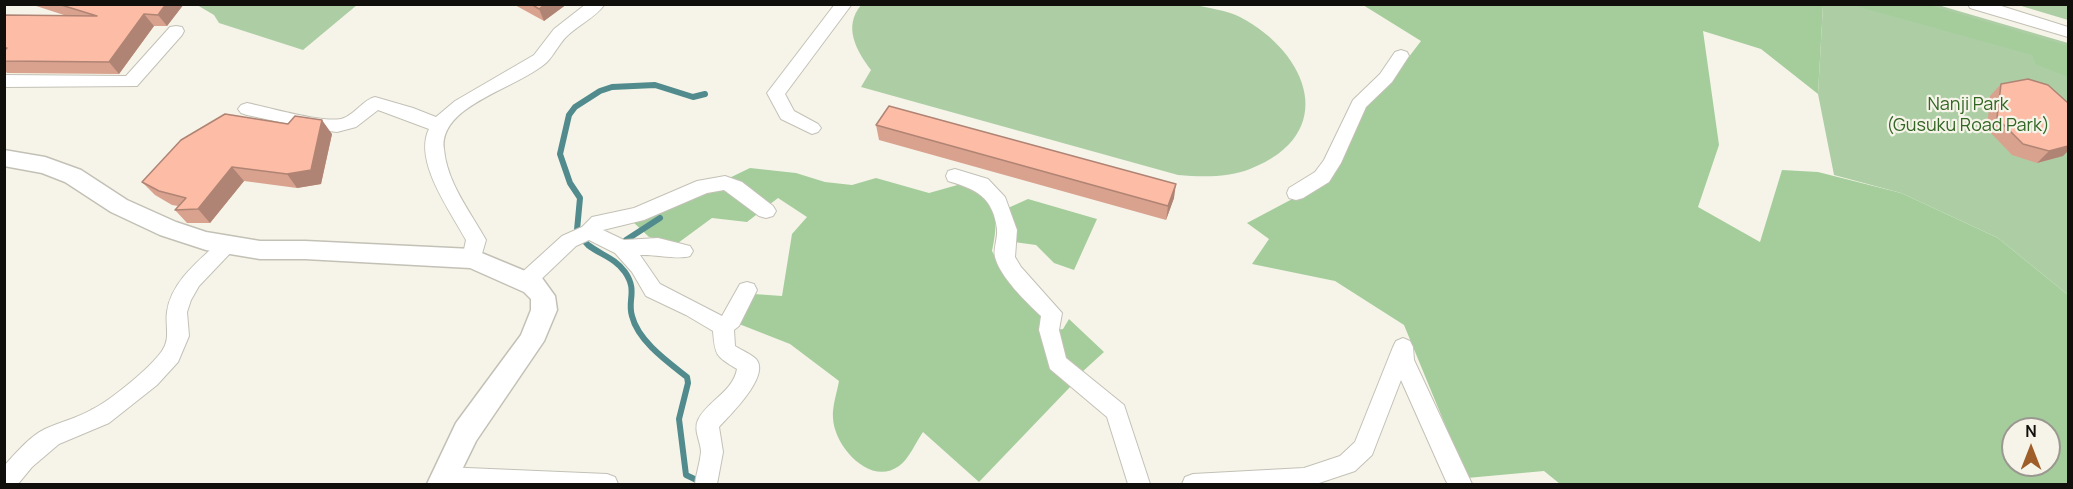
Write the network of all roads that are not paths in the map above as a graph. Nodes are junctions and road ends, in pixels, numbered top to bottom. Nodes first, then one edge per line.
1 (597, 4) edge
2 (844, 4) edge
3 (1976, 4) edge
4 (176, 31) dead end
5 (2068, 32) edge
6 (1401, 56) dead end
7 (4, 81) edge
8 (247, 110) dead end
9 (440, 126) junction
10 (812, 128) dead end
11 (4, 158) edge
12 (955, 176) dead end
13 (1296, 193) dead end
14 (766, 211) dead end
15 (582, 236) junction
16 (228, 245) junction
17 (622, 248) junction
18 (683, 251) dead end
19 (472, 259) junction
20 (526, 281) junction
21 (747, 290) dead end
22 (723, 327) junction
23 (707, 477) edge
24 (442, 481) edge
25 (4, 484) edge
26 (607, 484) edge
27 (1139, 484) edge
28 (1193, 484) edge
29 (1461, 484) edge

1 - 9 street
2 - 10 street
3 - 5 street
4 - 7 street
6 - 13 street
8 - 9 street
9 - 19 street
11 - 16 main road
12 - 27 street
14 - 15 street
15 - 17 street
15 - 20 street
16 - 19 main road
16 - 25 street
17 - 18 street
17 - 22 street
19 - 20 main road
20 - 24 main road
21 - 22 street
22 - 23 street
24 - 26 street
28 - 29 street

